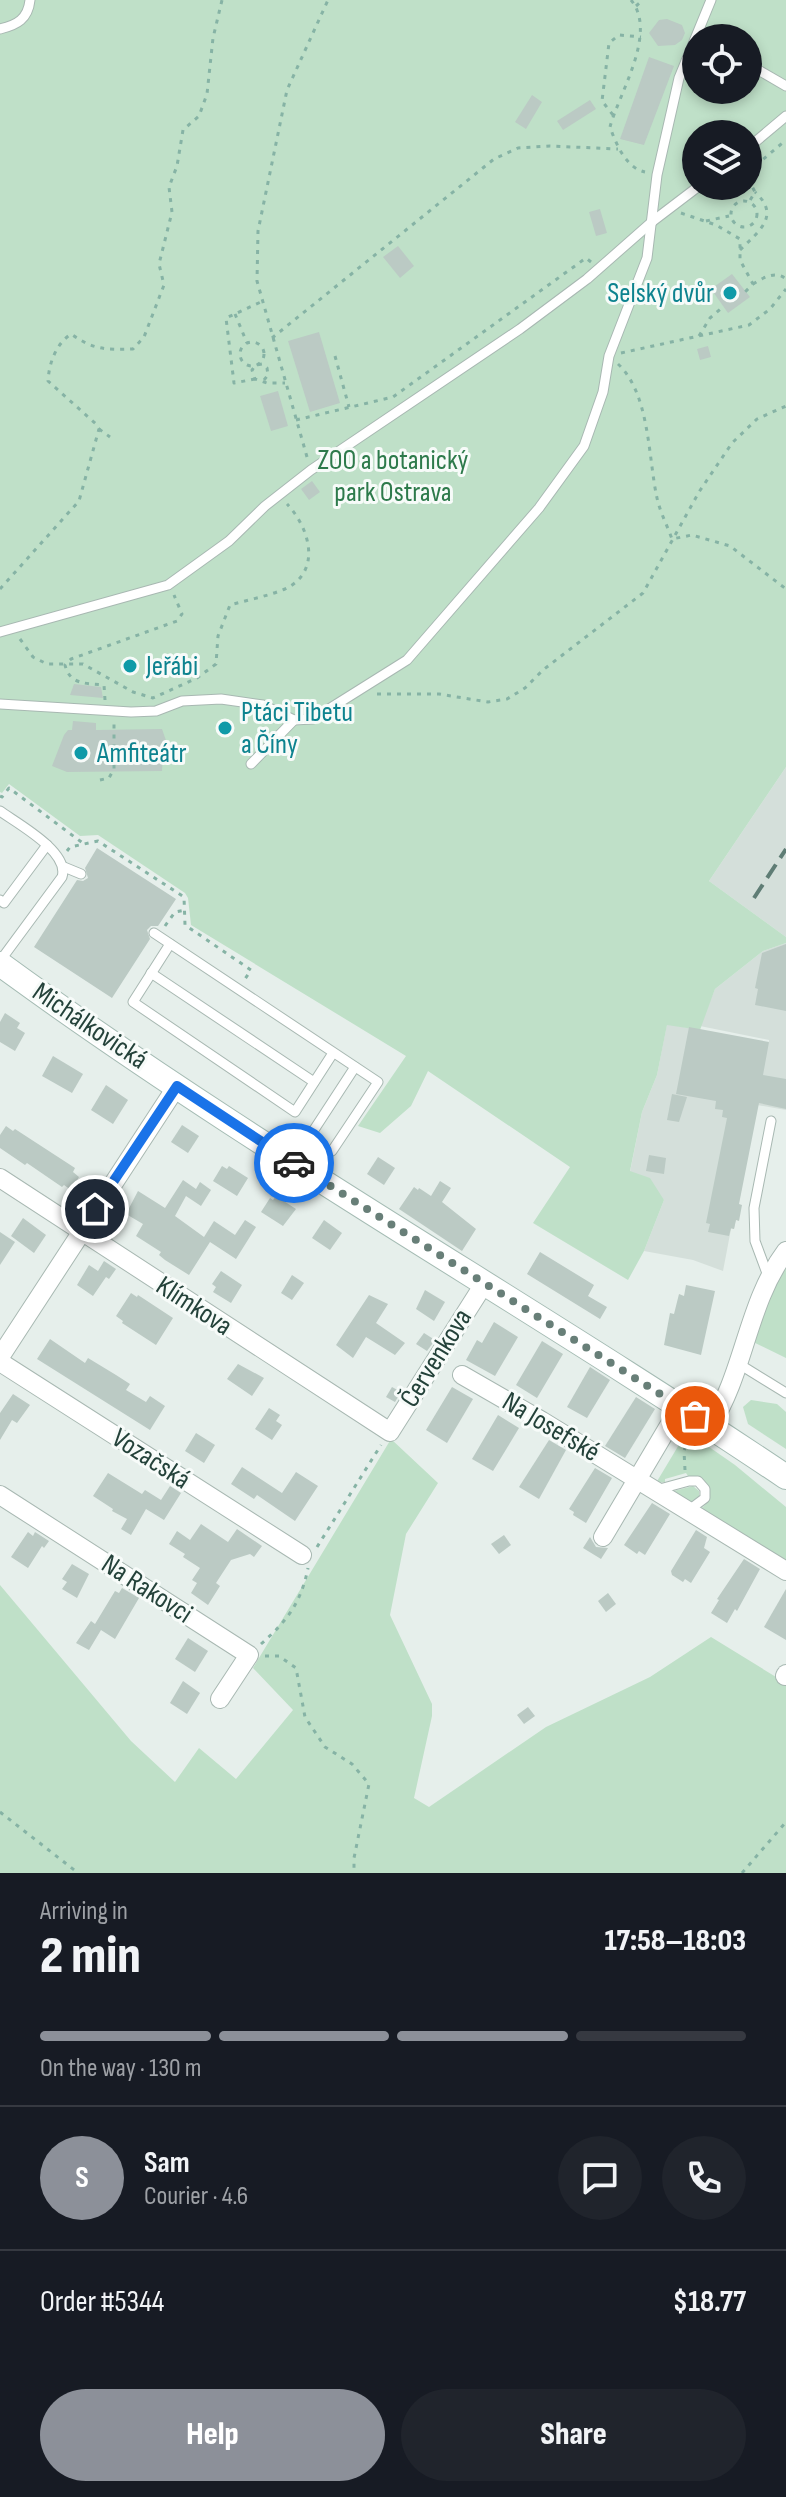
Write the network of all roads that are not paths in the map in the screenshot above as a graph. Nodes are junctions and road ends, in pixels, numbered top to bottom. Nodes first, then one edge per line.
1 (30, 0) edge
2 (711, 0) edge
3 (702, 24) edge
4 (0, 29) edge
5 (682, 71) edge
6 (762, 72) edge
7 (786, 86) edge
8 (786, 116) edge
9 (762, 136) edge
10 (682, 199) edge
11 (653, 221) junction
12 (0, 632) edge
13 (0, 704) edge
14 (294, 720) junction
15 (251, 764) dead end
16 (0, 811) edge
17 (47, 845) junction
18 (62, 863) junction
19 (81, 874) dead end
20 (0, 900) edge
21 (154, 933) dead end
22 (170, 944) junction
23 (0, 962) edge
24 (151, 973) junction
25 (333, 1053) junction
26 (355, 1067) junction
27 (314, 1082) junction
28 (177, 1086) junction
29 (771, 1121) dead end
30 (332, 1151) dead end
31 (293, 1162) junction
32 (0, 1178) edge
33 (81, 1232) junction
34 (786, 1251) edge
35 (770, 1279) junction
36 (484, 1284) junction
37 (0, 1360) edge
38 (739, 1364) junction
39 (462, 1375) dead end
40 (786, 1393) edge
41 (680, 1407) junction
42 (700, 1429) junction
43 (390, 1432) joint
44 (786, 1477) edge
45 (638, 1480) junction
46 (656, 1490) junction
47 (0, 1495) edge
48 (688, 1511) junction
49 (603, 1537) dead end
50 (310, 1554) road end
51 (786, 1571) edge
52 (220, 1699) dead end

1 - 4 lane
2 - 3 lane
5 - 11 lane
6 - 7 lane
8 - 9 lane
10 - 11 lane
11 - 12 lane
11 - 14 lane
13 - 14 lane
14 - 15 lane
16 - 17 lane
17 - 18 lane
17 - 20 lane
18 - 19 lane
18 - 23 lane
21 - 22 lane
22 - 24 lane
22 - 25 lane
23 - 28 street, Michálkovická
24 - 27 lane
24 - 27 lane
25 - 26 lane
25 - 27 lane
26 - 30 lane
26 - 31 lane
28 - 31 street, Michálkovická
28 - 33 street
29 - 35 lane
31 - 36 street, Michálkovická
32 - 33 street, Klímkova
33 - 37 street
33 - 43 street, Klímkova
34 - 35 street
35 - 38 street
36 - 41 street, Michálkovická
36 - 43 street, Červenkova
37 - 50 street, Vozačská
38 - 40 lane
38 - 42 street
39 - 45 street, Na Josefské
41 - 42 street, Michálkovická
41 - 45 street
42 - 44 street, Michálkovická
45 - 46 street, Na Josefské
45 - 49 street
46 - 48 street, Na Josefské
46 - 48 lane
47 - 52 street, Na Rakovci
48 - 51 street, Na Josefské

